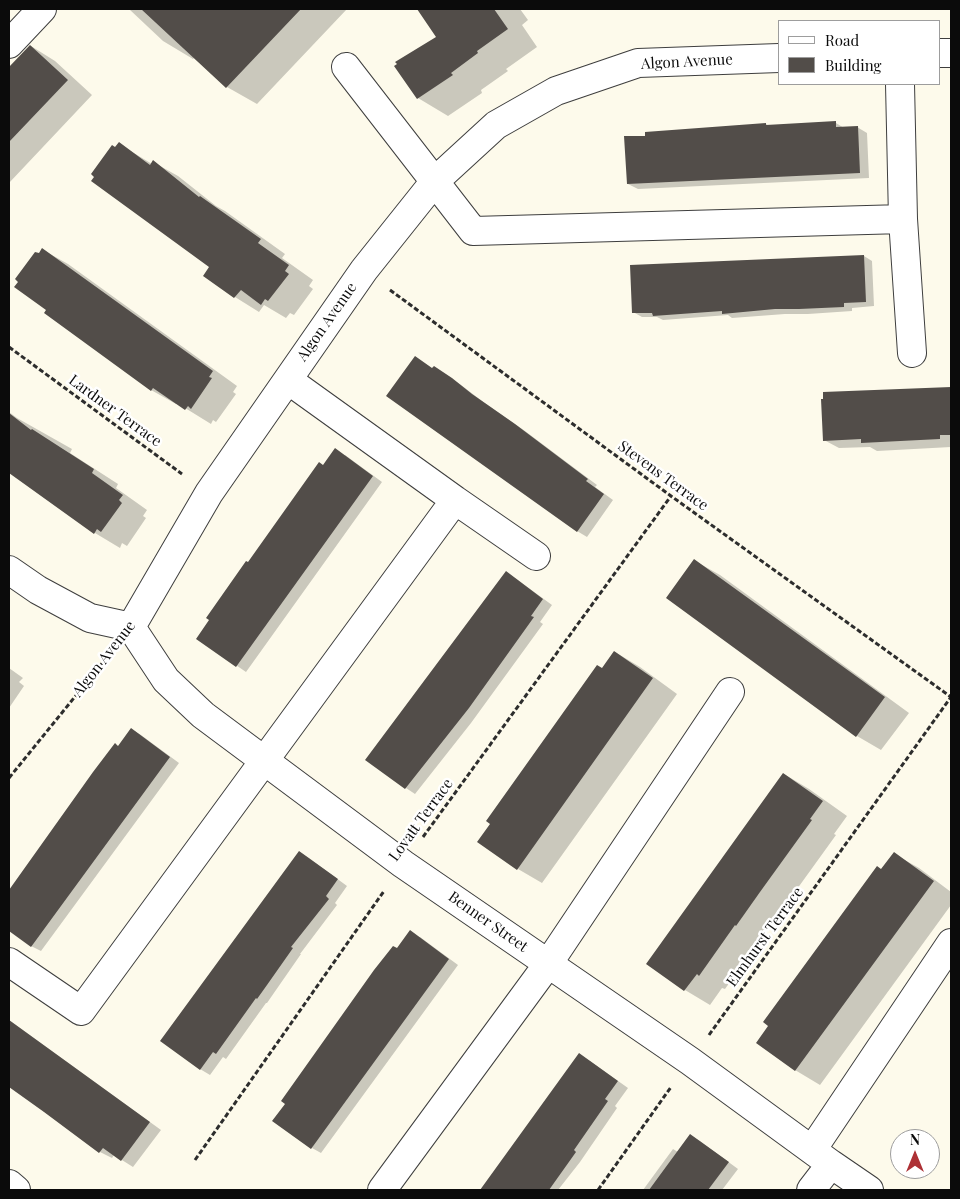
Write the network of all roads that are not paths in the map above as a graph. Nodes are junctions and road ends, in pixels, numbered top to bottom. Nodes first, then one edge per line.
1 (42, 9) edge
2 (9, 44) edge
3 (778, 58) edge
4 (346, 67) dead end
5 (900, 85) edge
6 (435, 181) junction
7 (903, 219) junction
8 (912, 353) dead end
9 (288, 380) junction
10 (455, 500) junction
11 (536, 556) dead end
12 (9, 570) edge
13 (131, 627) junction
14 (730, 692) dead end
15 (264, 760) junction
16 (951, 943) edge
17 (9, 962) edge
18 (548, 964) junction
19 (821, 1157) junction
20 (9, 1184) edge
21 (16, 1190) edge
22 (382, 1190) edge
23 (811, 1190) edge
24 (869, 1190) edge

1 - 2 street
3 - 6 street, Algon Avenue
4 - 6 street
5 - 7 street
6 - 7 street
6 - 9 street, Algon Avenue
7 - 8 street
9 - 10 street
9 - 13 street, Algon Avenue
10 - 11 street
10 - 15 street
12 - 13 street
13 - 15 street, Benner Street
14 - 18 street
15 - 17 street
15 - 18 street, Benner Street
16 - 19 street
18 - 19 street, Benner Street
18 - 22 street
19 - 23 street
19 - 24 street, Benner Street
20 - 21 street

